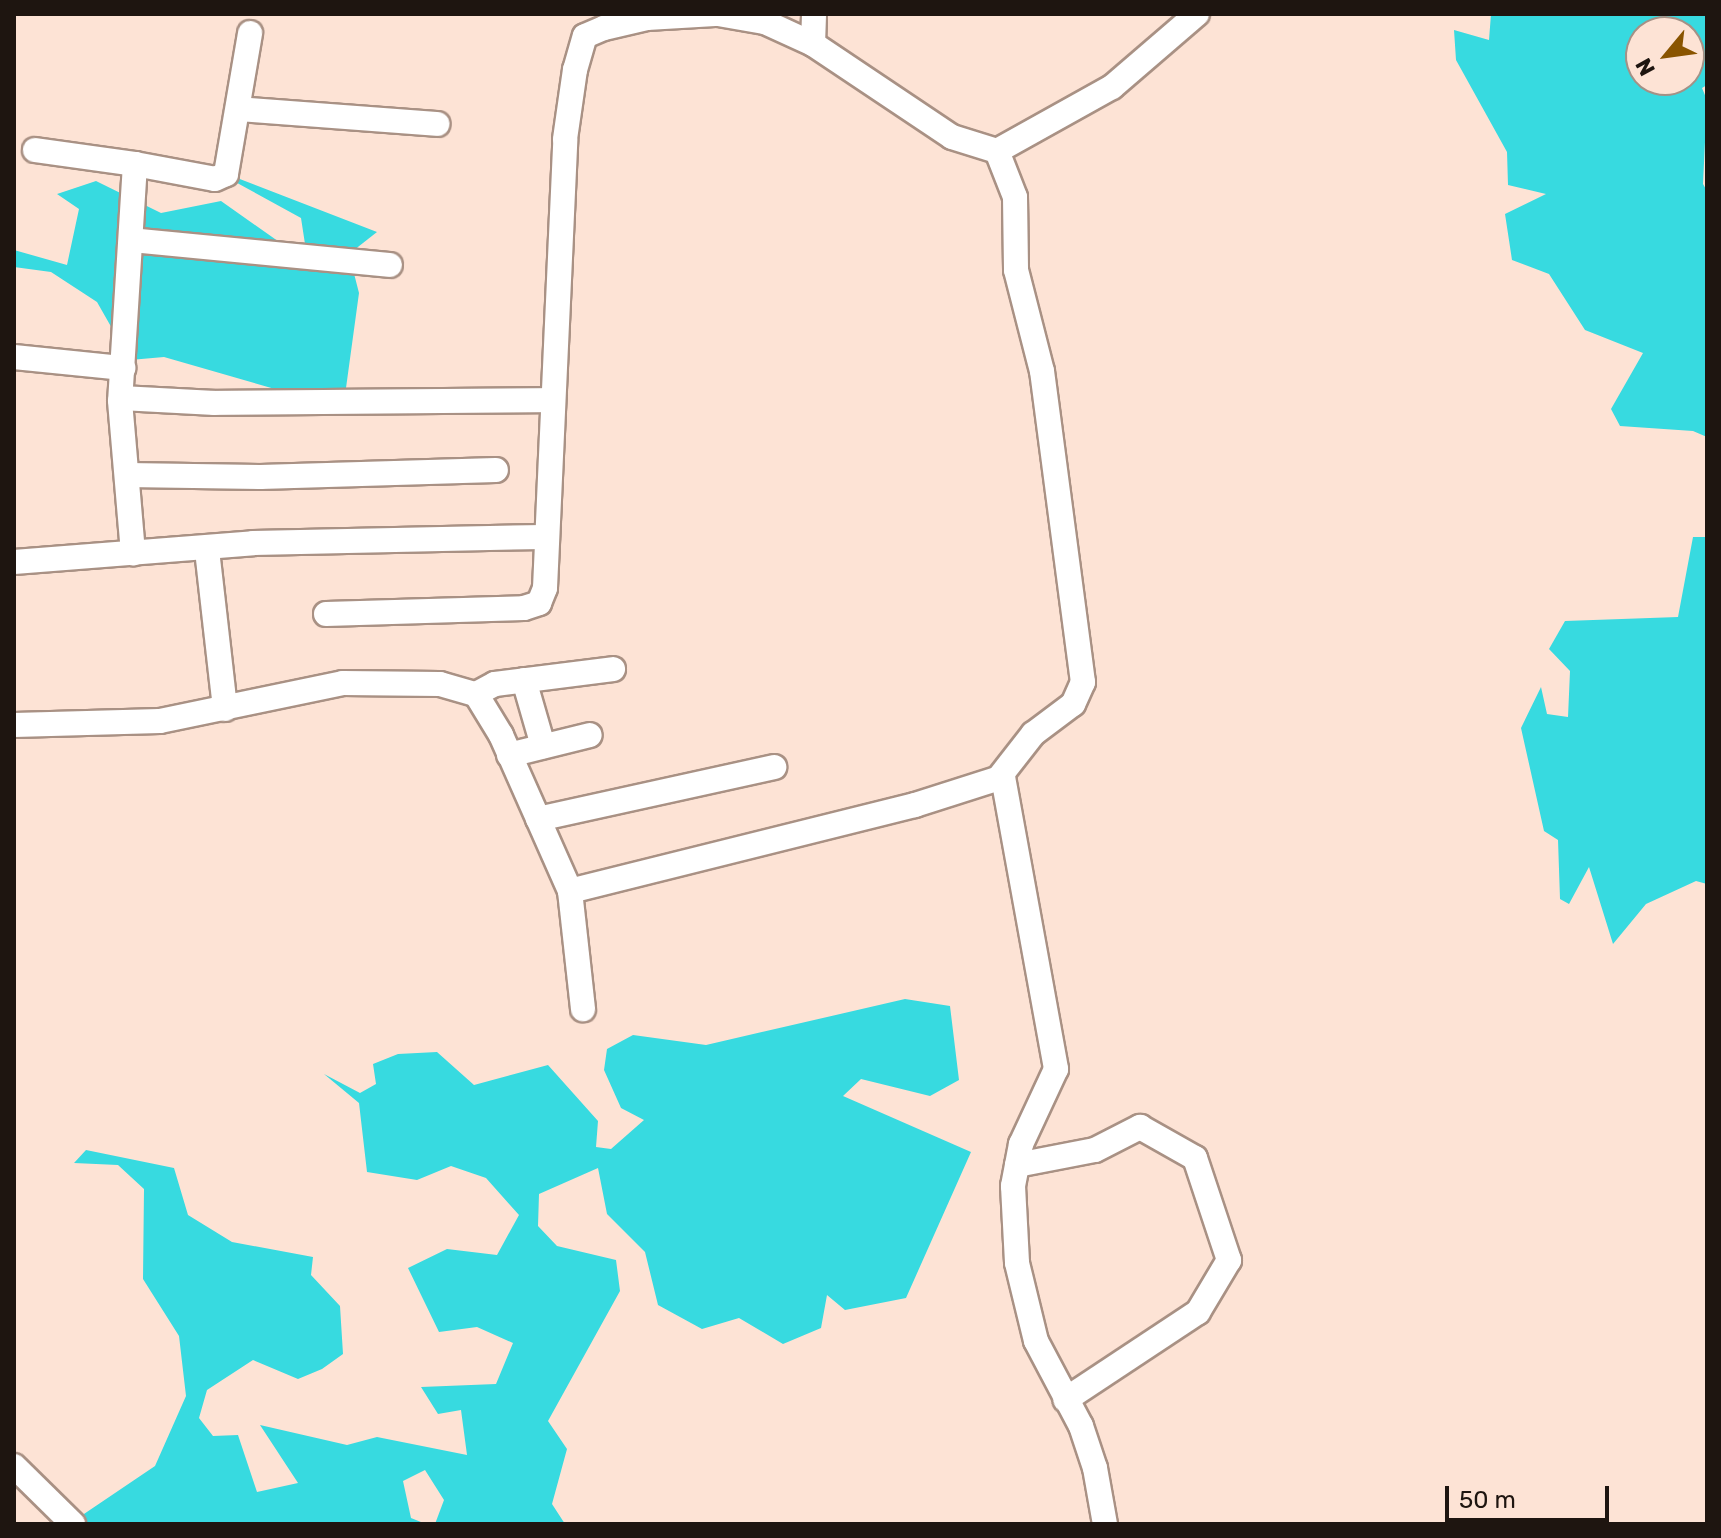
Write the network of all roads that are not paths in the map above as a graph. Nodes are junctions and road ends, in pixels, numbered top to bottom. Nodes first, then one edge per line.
1 (716, 14) edge
2 (814, 14) edge
3 (1197, 14) edge
4 (250, 33) dead end
5 (813, 44) junction
6 (238, 109) junction
7 (437, 124) dead end
8 (35, 150) dead end
9 (997, 151) junction
10 (135, 164) junction
11 (131, 240) junction
12 (390, 265) dead end
13 (14, 357) edge
14 (123, 368) junction
15 (121, 398) junction
16 (551, 400) junction
17 (496, 470) dead end
18 (127, 475) junction
19 (544, 537) junction
20 (207, 550) junction
21 (133, 553) junction
22 (14, 562) edge
23 (326, 614) dead end
24 (613, 669) dead end
25 (524, 680) junction
26 (476, 694) junction
27 (225, 709) junction
28 (14, 725) edge
29 (590, 735) dead end
30 (543, 746) junction
31 (509, 755) junction
32 (774, 767) dead end
33 (998, 779) junction
34 (538, 819) junction
35 (570, 891) junction
36 (583, 1009) dead end
37 (1017, 1165) junction
38 (1065, 1400) junction
39 (14, 1466) edge
40 (73, 1524) edge
41 (1105, 1524) edge

1 - 5 street
1 - 16 street
2 - 5 street
3 - 9 street
4 - 6 street
5 - 9 street
6 - 7 street
6 - 10 street
8 - 10 street
9 - 33 street
10 - 11 street
11 - 12 street
11 - 14 street
13 - 14 street
14 - 15 street
15 - 16 street
15 - 18 street
16 - 19 street
17 - 18 street
18 - 21 street
19 - 20 street
19 - 23 street
20 - 21 street
20 - 27 street
21 - 22 street
24 - 25 street
25 - 26 street
25 - 30 street
26 - 27 street
26 - 31 street
27 - 28 street
29 - 30 street
30 - 31 street
31 - 34 street
32 - 34 street
33 - 35 street
33 - 37 street
34 - 35 street
35 - 36 street
37 - 38 street
37 - 38 street
38 - 41 street
39 - 40 street

